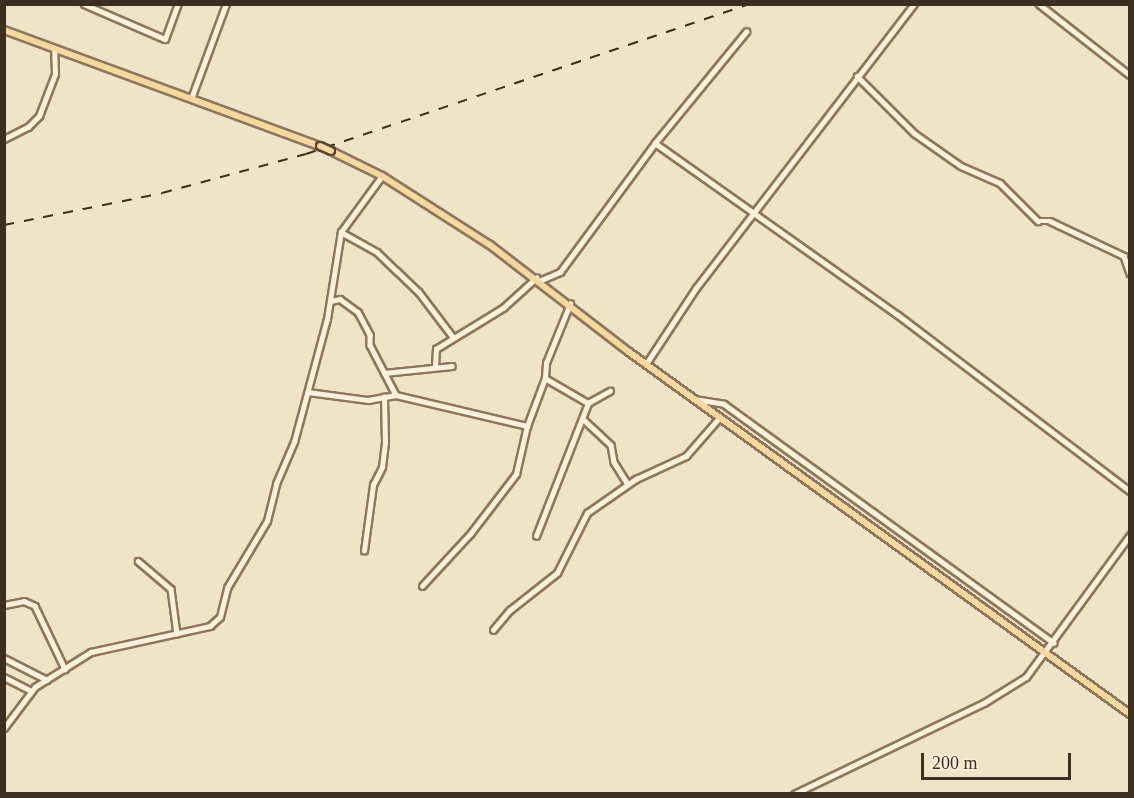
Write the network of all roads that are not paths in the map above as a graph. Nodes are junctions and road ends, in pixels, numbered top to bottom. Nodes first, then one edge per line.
1 (84, 4) edge
2 (178, 4) edge
3 (226, 4) edge
4 (914, 4) edge
5 (1039, 4) edge
6 (4, 30) edge
7 (746, 32) dead end
8 (54, 49) junction
9 (1130, 75) edge
10 (857, 76) junction
11 (192, 96) junction
12 (4, 139) edge
13 (655, 143) junction
14 (382, 176) junction
15 (753, 216) junction
16 (341, 232) junction
17 (1130, 273) edge
18 (537, 279) junction
19 (331, 301) junction
20 (570, 304) junction
21 (453, 337) junction
22 (646, 364) junction
23 (452, 366) dead end
24 (435, 367) junction
25 (384, 373) junction
26 (545, 378) junction
27 (610, 391) dead end
28 (308, 392) junction
29 (396, 395) junction
30 (384, 397) junction
31 (693, 399) junction
32 (588, 403) junction
33 (719, 418) junction
34 (583, 419) junction
35 (527, 426) junction
36 (628, 484) junction
37 (1130, 491) edge
38 (1130, 535) edge
39 (536, 536) dead end
40 (364, 550) dead end
41 (138, 561) dead end
42 (422, 586) dead end
43 (4, 605) edge
44 (494, 630) dead end
45 (177, 634) junction
46 (1054, 643) junction
47 (1045, 655) junction
48 (4, 658) edge
49 (65, 669) junction
50 (4, 677) edge
51 (47, 680) junction
52 (32, 691) junction
53 (1130, 714) edge
54 (4, 728) edge
55 (794, 794) edge

1 - 2 street
3 - 11 street
4 - 10 street
5 - 9 street
6 - 8 main road
7 - 13 street
8 - 11 main road
8 - 12 street
10 - 15 street
10 - 17 street
11 - 14 main road, bridge
13 - 15 street
13 - 18 street
14 - 16 street
14 - 18 main road
15 - 22 street
15 - 37 street
16 - 19 street
16 - 21 street
18 - 20 main road
18 - 21 street
19 - 25 street
19 - 28 street
20 - 22 main road
20 - 26 street
21 - 24 street
22 - 31 main road
23 - 24 street
24 - 25 street
25 - 29 street
26 - 32 street
26 - 35 street
27 - 32 street
28 - 30 street
28 - 45 street
29 - 30 street
29 - 35 street
30 - 40 street
31 - 33 main road
31 - 46 street
32 - 34 street
33 - 36 street
33 - 47 main road
34 - 36 street
34 - 39 street
35 - 42 street
36 - 44 street
38 - 46 street
41 - 45 street
43 - 49 street
45 - 49 street
46 - 47 street
47 - 53 main road
47 - 55 street
48 - 51 street
49 - 51 street
50 - 52 street
51 - 52 street
52 - 54 street

